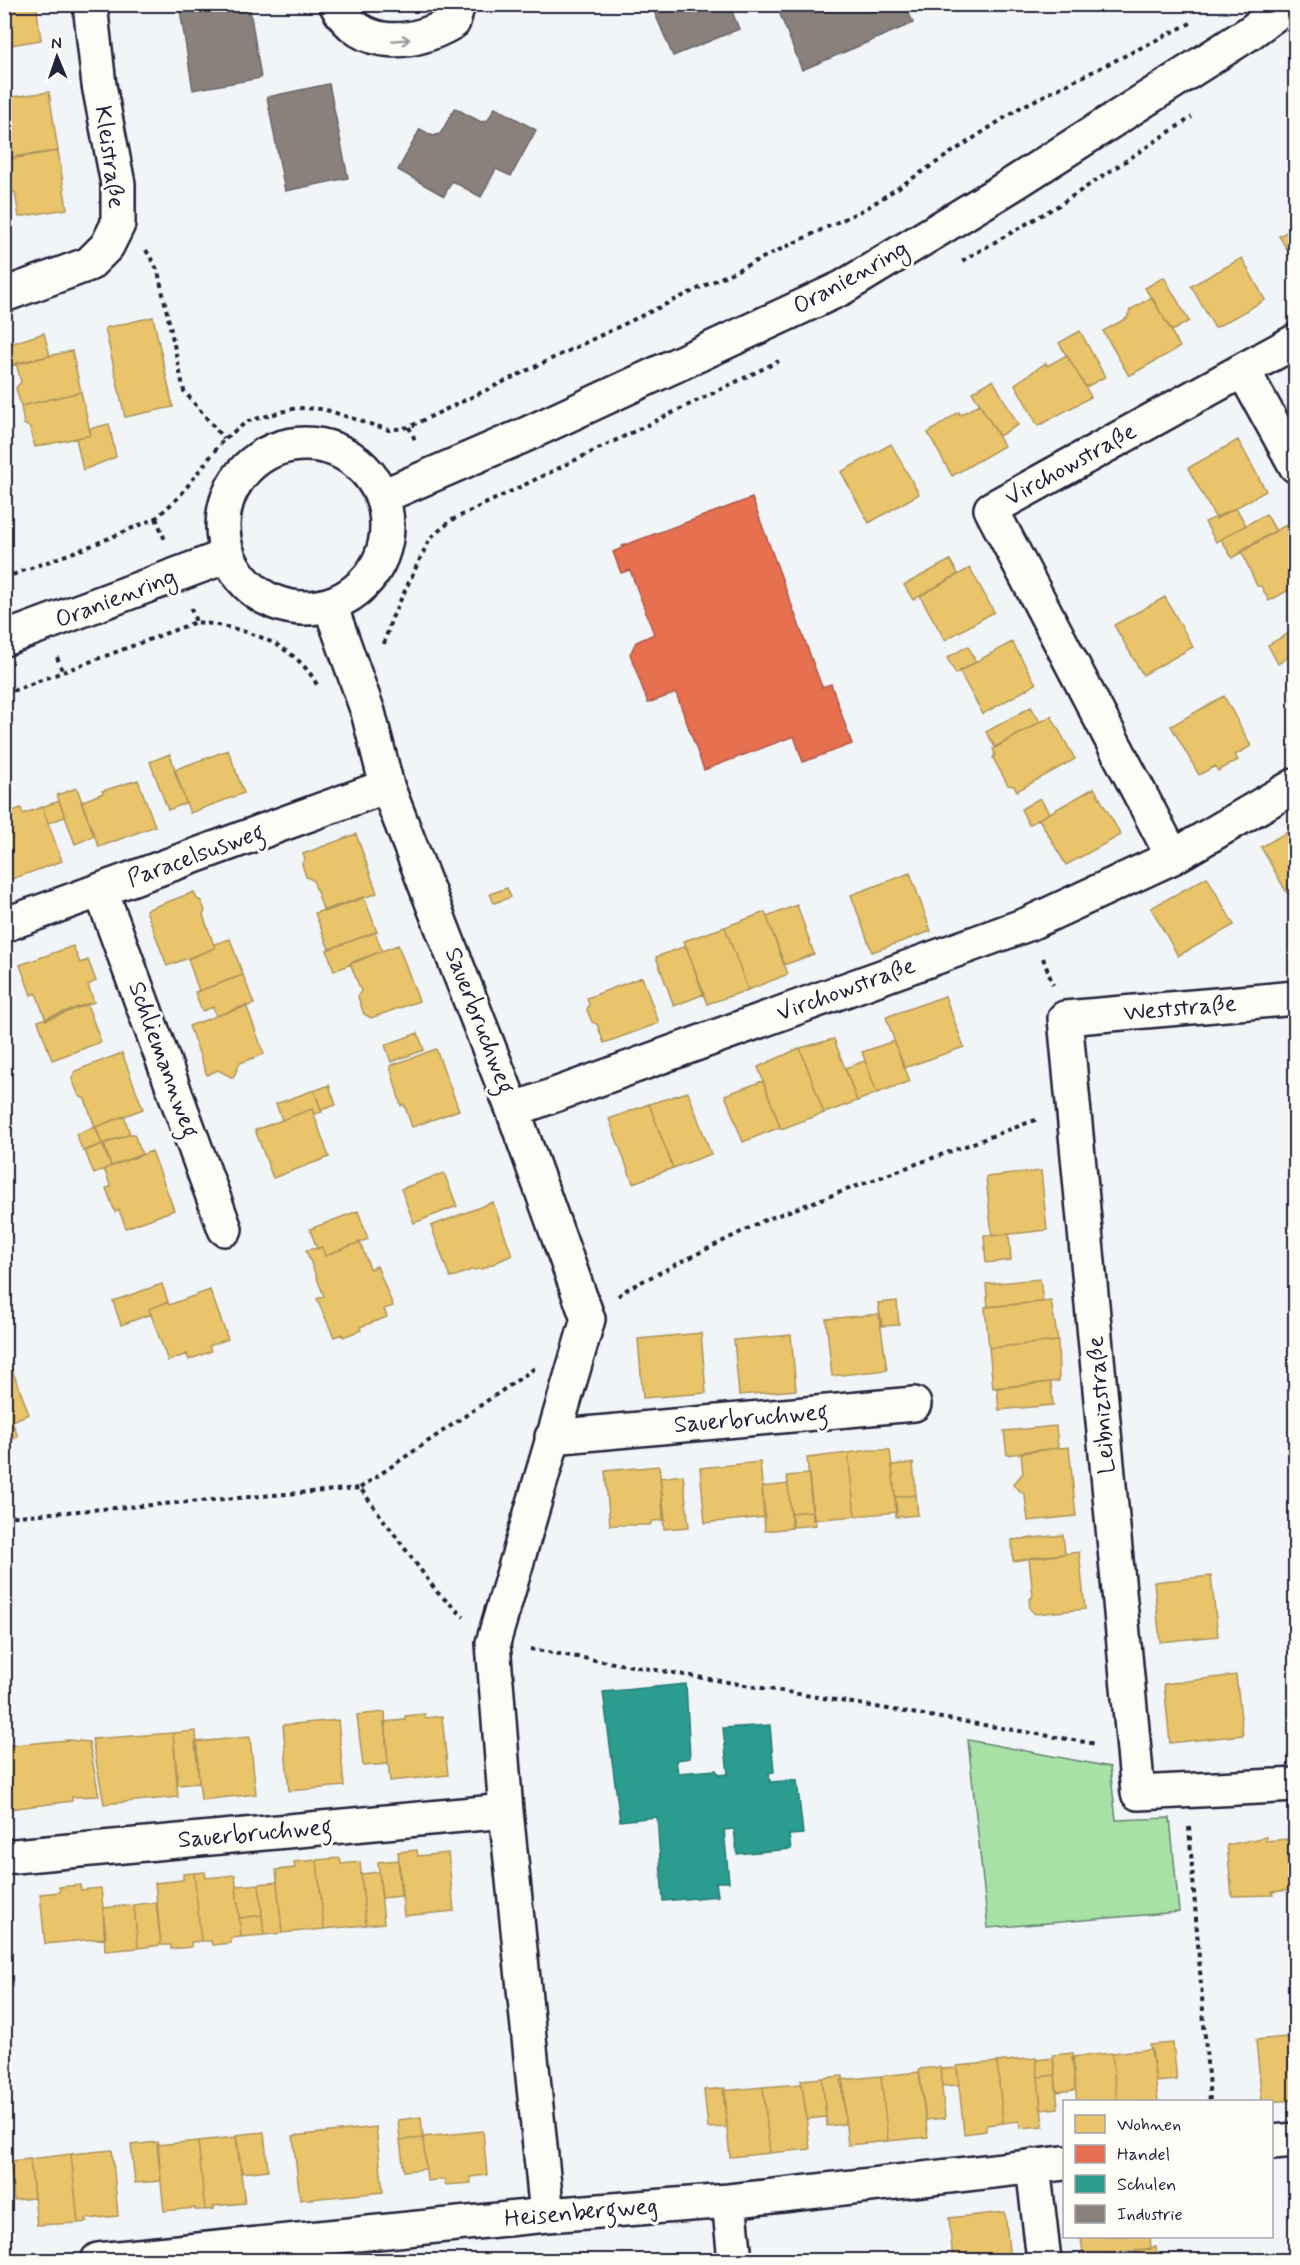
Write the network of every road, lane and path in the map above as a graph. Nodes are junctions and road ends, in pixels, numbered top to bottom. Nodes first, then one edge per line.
1 (90, 4) edge
2 (336, 4) edge
3 (458, 4) edge
4 (1289, 4) edge
5 (1197, 21) dead end
6 (1194, 115) dead end
7 (117, 224) junction
8 (957, 264) dead end
9 (4, 295) edge
10 (1296, 341) edge
11 (790, 355) dead end
12 (1243, 370) junction
13 (224, 439) junction
14 (1296, 466) edge
15 (383, 496) junction
16 (227, 556) junction
17 (4, 578) edge
18 (330, 605) junction
19 (4, 639) edge
20 (383, 646) dead end
21 (4, 694) edge
22 (322, 694) dead end
23 (1296, 785) edge
24 (387, 786) junction
25 (1173, 857) junction
26 (101, 891) junction
27 (1028, 924) junction
28 (4, 925) edge
29 (1296, 998) edge
30 (1065, 1018) junction
31 (513, 1110) junction
32 (1075, 1115) junction
33 (225, 1229) dead end
34 (588, 1319) junction
35 (536, 1366) dead end
36 (915, 1404) dead end
37 (552, 1437) junction
38 (360, 1488) junction
39 (4, 1517) edge
40 (493, 1643) junction
41 (1133, 1750) junction
42 (1296, 1785) edge
43 (1186, 1790) junction
44 (506, 1812) junction
45 (4, 1857) edge
46 (1210, 2100) edge
47 (1296, 2140) edge
48 (1273, 2142) edge
49 (1049, 2164) edge
50 (729, 2201) junction
51 (547, 2216) junction
52 (362, 2247) edge
53 (98, 2260) edge
54 (735, 2260) edge
55 (1044, 2260) edge

1 - 7 street, Kleistraße
2 -> 3 street
4 - 15 street, Oranienring
5 - 13 path
6 - 8 path
7 - 9 street, Kleistraße
7 - 13 path
10 - 12 street, Virchowstraße
11 - 20 path
12 - 14 street
12 - 25 street, Virchowstraße
13 - 17 path
15 - 16 street
15 - 18 street
16 - 18 street
16 - 19 street, Oranienring
18 - 24 street, Sauerbruchweg
21 - 22 path
23 - 25 street, Virchowstraße
24 - 26 street, Paracelsusweg
24 - 31 street, Sauerbruchweg
25 - 27 street, Virchowstraße
26 - 28 street, Paracelsusweg
26 - 33 street, Schliemannweg
27 - 30 path
27 - 31 street, Virchowstraße
29 - 30 street, Weststraße
30 - 32 street, Leibnizstraße
31 - 34 street, Sauerbruchweg
32 - 34 path
32 - 41 street, Leibnizstraße
34 - 37 street
35 - 38 path
36 - 37 street, Sauerbruchweg
37 - 40 street
38 - 39 path
38 - 40 path
40 - 41 path
40 - 44 street
41 - 43 street, Leibnizstraße
42 - 43 street
43 - 46 path
44 - 45 street, Sauerbruchweg
44 - 51 street
47 - 48 street
49 - 50 street, Heisenbergweg
49 - 55 street
50 - 51 street, Heisenbergweg
50 - 54 street
51 - 52 street, Heisenbergweg
52 - 53 street, Heisenbergweg

